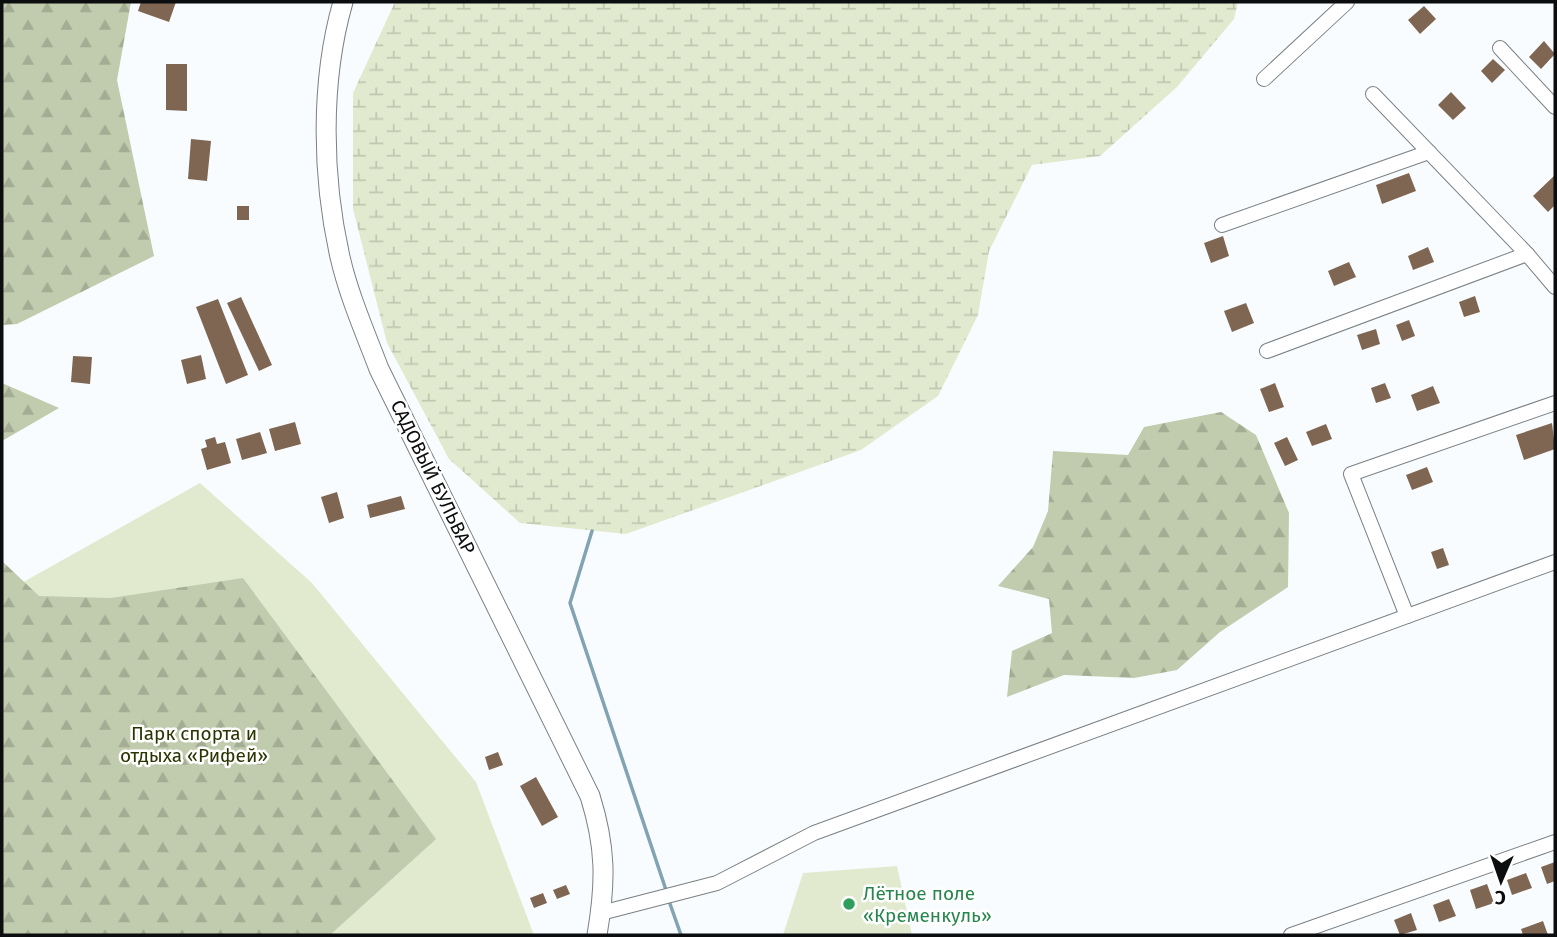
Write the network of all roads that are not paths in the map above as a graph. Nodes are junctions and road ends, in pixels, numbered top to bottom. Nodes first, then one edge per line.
1 (343, 2) edge
2 (1347, 2) edge
3 (1500, 48) dead end
4 (1264, 79) dead end
5 (1373, 94) dead end
6 (1555, 107) edge
7 (1429, 152) junction
8 (1222, 225) dead end
9 (1527, 254) junction
10 (1555, 288) edge
11 (1267, 351) dead end
12 (1555, 403) edge
13 (1555, 562) edge
14 (1407, 616) junction
15 (1555, 842) edge
16 (601, 913) junction
17 (597, 935) edge
18 (1292, 935) edge

1 - 16 street, САДОВЫЙ БУЛЬВАР
2 - 4 street
3 - 6 street
5 - 7 street
7 - 8 street
7 - 9 street
9 - 10 street
9 - 11 street
12 - 14 street
13 - 14 street
14 - 16 street
15 - 18 street
16 - 17 street, САДОВЫЙ БУЛЬВАР

